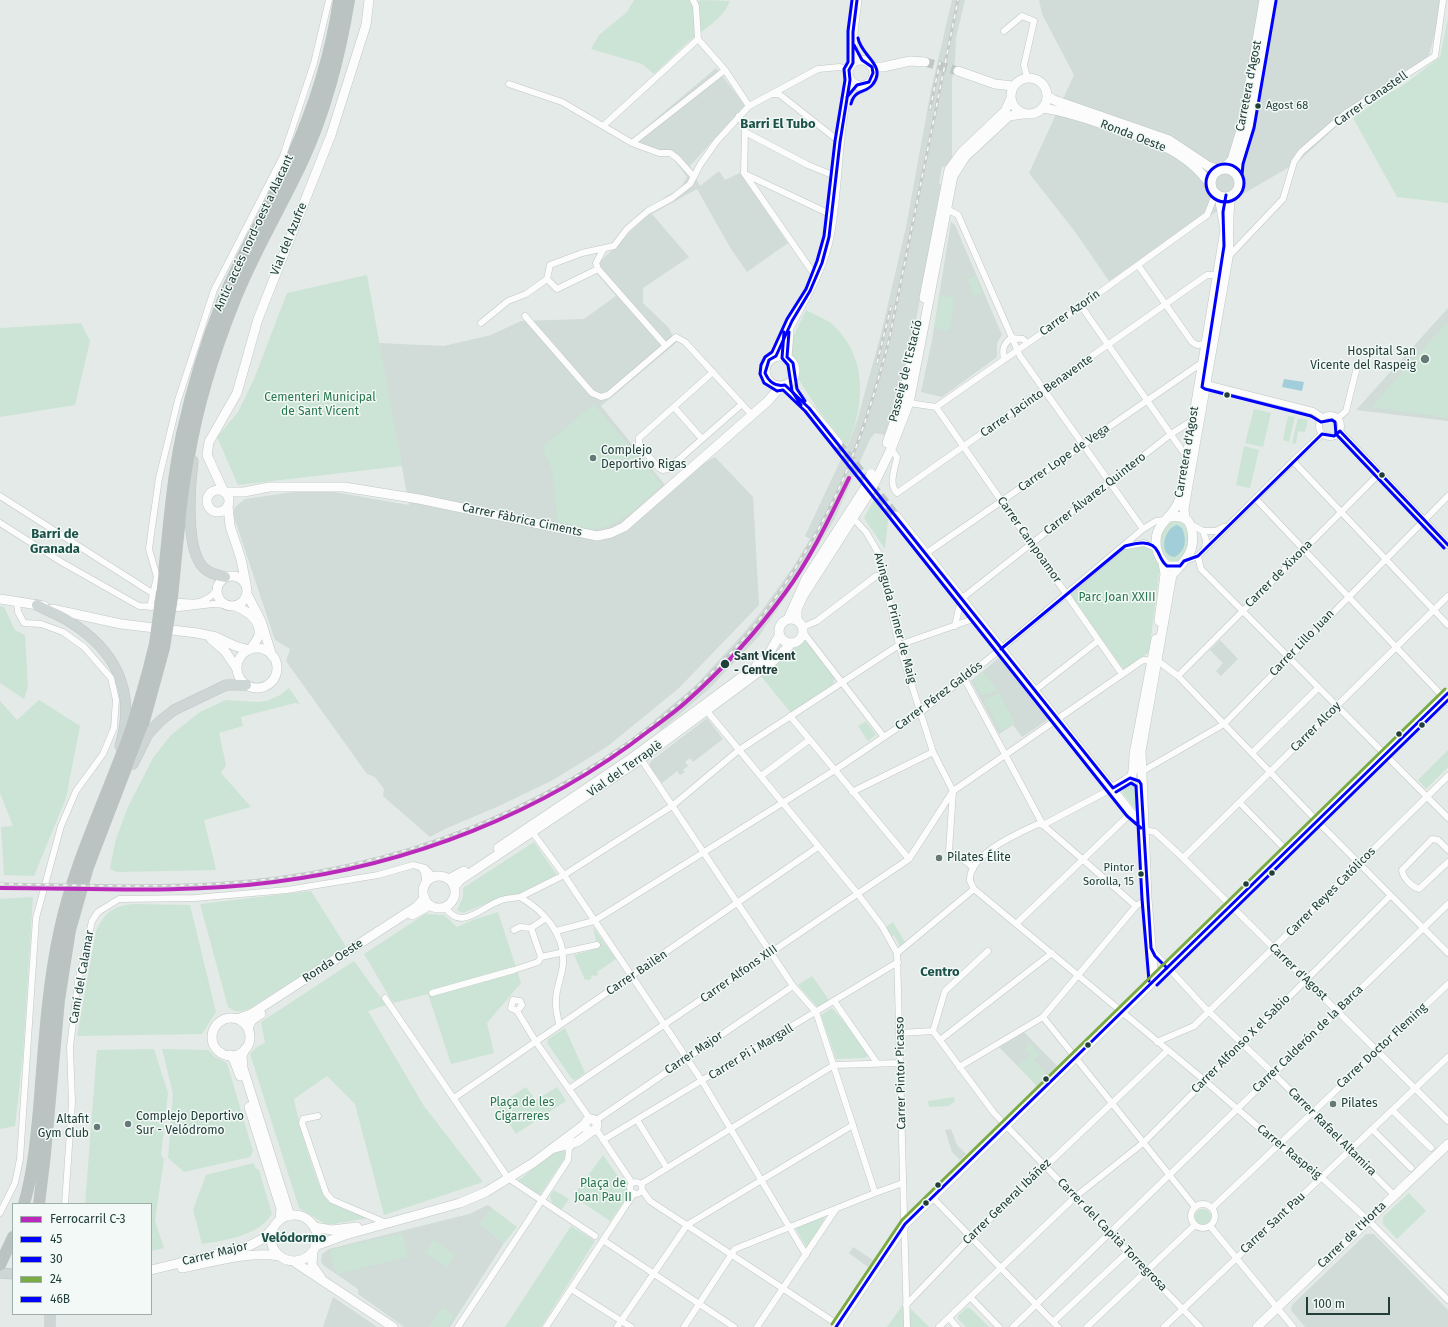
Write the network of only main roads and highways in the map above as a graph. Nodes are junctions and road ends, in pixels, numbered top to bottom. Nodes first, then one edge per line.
1 (338, 0) edge
2 (349, 0) edge
3 (369, 0) edge
4 (857, 0) edge
5 (1264, 0) edge
6 (1271, 0) edge
7 (925, 62) tunnel mouth
8 (855, 64) junction
9 (873, 70) junction
10 (958, 71) tunnel mouth
11 (854, 83) junction
12 (1011, 93) junction
13 (1047, 96) junction
14 (1043, 108) junction
15 (1023, 114) junction
16 (1221, 169) junction
17 (1237, 175) junction
18 (1215, 192) junction
19 (1231, 196) junction
20 (284, 199) junction
21 (947, 209) joint
22 (792, 321) junction
23 (776, 356) junction
24 (787, 357) junction
25 (794, 376) junction
26 (768, 380) junction
27 (1202, 384) junction
28 (783, 385) junction
29 (809, 408) junction
30 (754, 412) junction
31 (838, 443) tunnel mouth
32 (215, 472) junction
33 (873, 477) junction
34 (867, 490) junction
35 (224, 492) junction
36 (244, 492) junction
37 (212, 493) junction
38 (229, 505) junction
39 (217, 512) junction
40 (896, 516) tunnel mouth
41 (1168, 518) junction
42 (1187, 521) junction
43 (230, 526) junction
44 (241, 559) junction
45 (1163, 563) junction
46 (1182, 564) junction
47 (226, 576) junction
48 (246, 584) junction
49 (247, 594) junction
50 (163, 595) junction
51 (0, 599) edge
52 (37, 605) junction
53 (235, 606) junction
54 (90, 618) junction
55 (137, 622) junction
56 (798, 625) junction
57 (175, 629) junction
58 (84, 631) junction
59 (205, 635) junction
60 (779, 636) junction
61 (791, 644) junction
62 (160, 646) junction
63 (250, 650) junction
64 (272, 656) junction
65 (1154, 661) junction
66 (237, 669) junction
67 (246, 685) junction
68 (1447, 697) edge
69 (1130, 778) junction
70 (1142, 784) junction
71 (1113, 788) junction
72 (1143, 809) junction
73 (1131, 813) junction
74 (1144, 827) junction
75 (86, 874) junction
76 (452, 883) junction
77 (427, 901) junction
78 (59, 933) junction
79 (1154, 981) junction
80 (237, 1019) junction
81 (248, 1028) junction
82 (245, 1049) junction
83 (230, 1056) junction
84 (1448, 1144) edge
85 (550, 1150) junction
86 (24, 1203) edge
87 (38, 1203) edge
88 (290, 1216) junction
89 (386, 1223) junction
90 (277, 1224) junction
91 (314, 1227) junction
92 (12, 1239) edge
93 (314, 1249) junction
94 (280, 1256) junction
95 (293, 1261) junction
96 (0, 1265) edge
97 (152, 1270) edge
98 (0, 1273) edge
99 (12, 1274) edge
100 (152, 1276) edge
101 (325, 1282) junction
102 (838, 1326) edge
103 (393, 1327) edge
104 (1257, 1327) edge

1 - 50 highway, Antic accés nord-oest a Alacant
2 - 20 highway, Antic accés nord-oest a Alacant
3 - 32 main road, Vial del Azufre
4 - 8 main road
5 - 16 main road, Carretera d'Agost
6 - 17 main road, Carretera d'Agost
7 - 9 main road
8 - 9 main road
8 - 11 main road
9 - 11 main road
10 - 12 main road
11 - 22 main road
12 - 13 main road
12 - 15 main road
12 - 33 main road, Passeig de l'Estació
13 - 14 main road
13 - 16 main road, Ronda Oeste
14 - 15 main road, Ronda Oeste
14 - 18 main road, Ronda Oeste
15 - 21 main road, Ronda Oeste
16 - 17 main road
16 - 18 main road
17 - 19 main road
18 - 19 main road
18 - 27 main road, Carretera d'Agost
19 - 27 main road, Carretera d'Agost
20 - 47 main road
20 - 50 highway, Antic accés nord-oest a Alacant
21 - 33 main road, Passeig de l'Estació
22 - 23 main road
22 - 24 main road
23 - 24 main road
23 - 26 main road
24 - 25 main road
25 - 28 main road
25 - 29 main road
26 - 28 main road
26 - 30 main road, Carrer Fàbrica Ciments
27 - 41 main road, Carretera d'Agost
27 - 42 main road, Carretera d'Agost
28 - 29 main road
28 - 30 main road, Carrer Fàbrica Ciments
29 - 31 main road
30 - 36 main road, Carrer Fàbrica Ciments
32 - 35 main road, Vial del Azufre
32 - 37 main road
33 - 34 main road, Passeig de l'Estació, bridge
34 - 56 main road, Passeig de l'Estació
34 - 56 main road, Passeig de l'Estació
35 - 36 main road, Carrer Fàbrica Ciments
35 - 37 main road
35 - 38 main road
36 - 38 main road, Carrer Fàbrica Ciments
37 - 39 main road
38 - 39 main road
38 - 43 main road
39 - 43 main road
40 - 71 main road
41 - 42 main road
41 - 45 main road
42 - 46 main road
43 - 44 main road
44 - 47 main road
44 - 48 main road
45 - 46 main road
45 - 65 main road
46 - 65 main road
47 - 48 main road
47 - 53 main road
48 - 49 main road
49 - 53 main road
49 - 64 main road
50 - 62 highway, bridge
51 - 52 main road
52 - 54 main road
52 - 55 main road
52 - 58 main road
53 - 63 main road
54 - 55 main road
54 - 57 main road
54 - 58 main road
55 - 57 main road
56 - 60 main road, Vial del Terraplè
56 - 61 main road, Vial del Terraplè
57 - 59 main road
58 - 78 main road
59 - 63 main road
59 - 66 main road
60 - 61 main road
60 - 76 main road, Vial del Terraplè
61 - 76 main road, Vial del Terraplè
62 - 75 highway
62 - 78 highway
63 - 64 main road
63 - 66 main road
64 - 67 main road
65 - 69 main road
65 - 70 main road
66 - 67 main road
67 - 75 main road
68 - 79 main road
69 - 70 main road
69 - 71 main road
70 - 72 main road
71 - 73 main road
72 - 73 main road
72 - 74 main road
73 - 74 main road
74 - 79 main road
75 - 87 highway
76 - 77 main road
76 - 77 main road
77 - 80 main road, Ronda Oeste
77 - 81 main road, Ronda Oeste
78 - 86 highway
79 - 102 main road
80 - 81 main road
80 - 83 main road, Ronda Oeste
81 - 82 main road
82 - 83 main road
82 - 88 main road
83 - 90 main road, Ronda Oeste
84 - 104 main road, Carrer de l'Horta
85 - 85 main road, Carrer Major
85 - 89 main road, Carrer Major
88 - 90 main road
88 - 91 main road
89 - 91 main road, Carrer Major
89 - 93 main road, Carrer Major
90 - 94 main road
90 - 97 main road, Carrer Major
91 - 93 main road
92 - 96 highway
93 - 95 main road
93 - 101 main road
94 - 95 main road
94 - 100 main road, Carrer Major
95 - 101 main road
98 - 99 main road
101 - 103 main road

